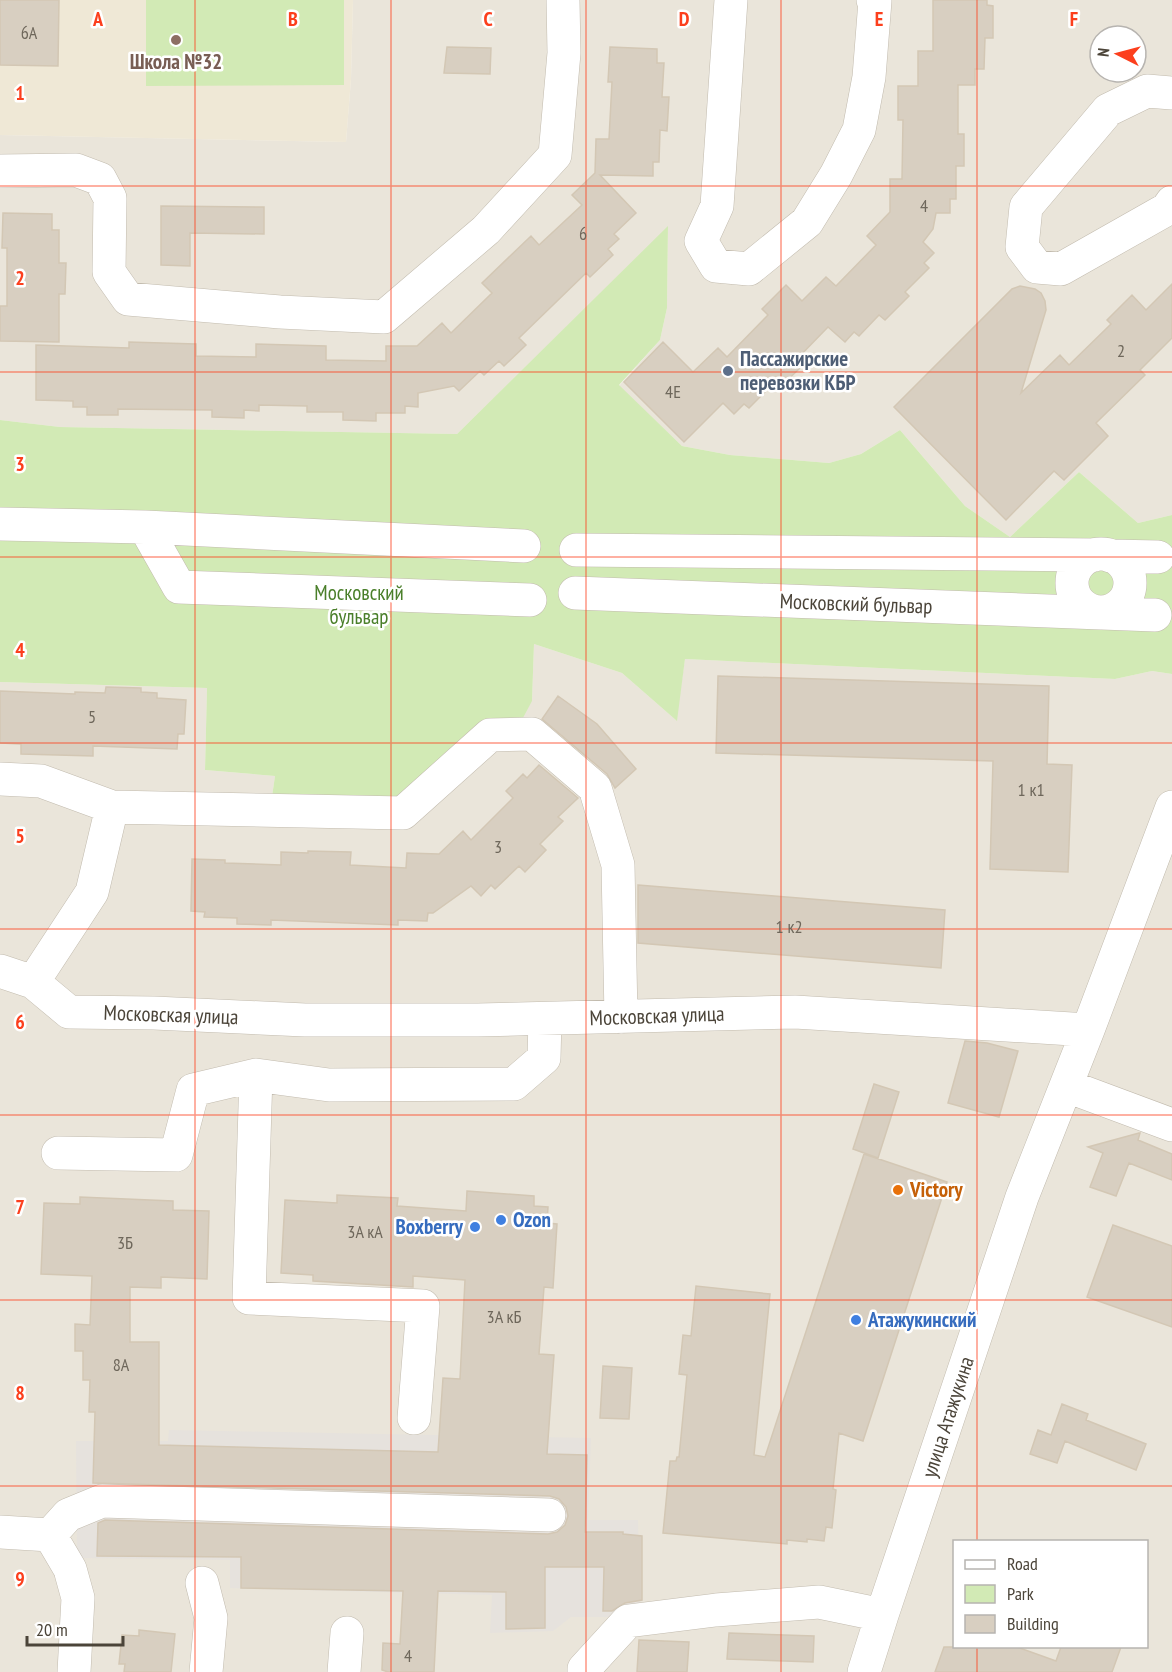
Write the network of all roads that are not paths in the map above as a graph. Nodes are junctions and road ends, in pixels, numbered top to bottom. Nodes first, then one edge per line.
1 (563, 0) edge
2 (730, 0) edge
3 (873, 0) edge
4 (1172, 93) edge
5 (0, 171) edge
6 (1172, 202) edge
7 (0, 524) edge
8 (145, 528) junction
9 (524, 546) junction
10 (576, 549) junction
11 (1102, 555) junction
12 (1158, 557) dead end
13 (574, 593) junction
14 (530, 600) junction
15 (1101, 613) junction
16 (1155, 615) dead end
17 (0, 779) edge
18 (112, 807) junction
19 (1172, 807) edge
20 (0, 970) edge
21 (33, 982) junction
22 (621, 1017) junction
23 (545, 1019) junction
24 (1088, 1030) junction
25 (256, 1076) junction
26 (1066, 1086) junction
27 (1172, 1125) edge
28 (58, 1153) dead end
29 (414, 1418) dead end
30 (549, 1515) dead end
31 (0, 1532) edge
32 (50, 1535) junction
33 (202, 1583) dead end
34 (882, 1615) junction
35 (347, 1633) dead end
36 (74, 1672) edge
37 (206, 1672) edge
38 (344, 1672) edge
39 (584, 1672) edge
40 (864, 1672) edge

1 - 5 street
2 - 3 street
4 - 6 street
7 - 8 street
8 - 9 street
8 - 14 street
9 - 10 street
9 - 14 street
10 - 11 street
10 - 13 street
11 - 12 street
11 - 15 street
13 - 14 street
13 - 15 street, Московский бульвар
15 - 16 street, Московский бульвар
17 - 18 street
18 - 21 street
18 - 22 street
19 - 24 street
20 - 21 street, Московская улица
21 - 23 street, Московская улица
22 - 23 street, Московская улица
22 - 24 street, Московская улица
23 - 25 street
24 - 26 street, улица Атажукина
25 - 28 street
25 - 29 street
26 - 27 street
26 - 34 street, улица Атажукина
30 - 32 street
31 - 32 street
32 - 36 street
33 - 37 street
34 - 39 street
34 - 40 street, улица Атажукина
35 - 38 street

